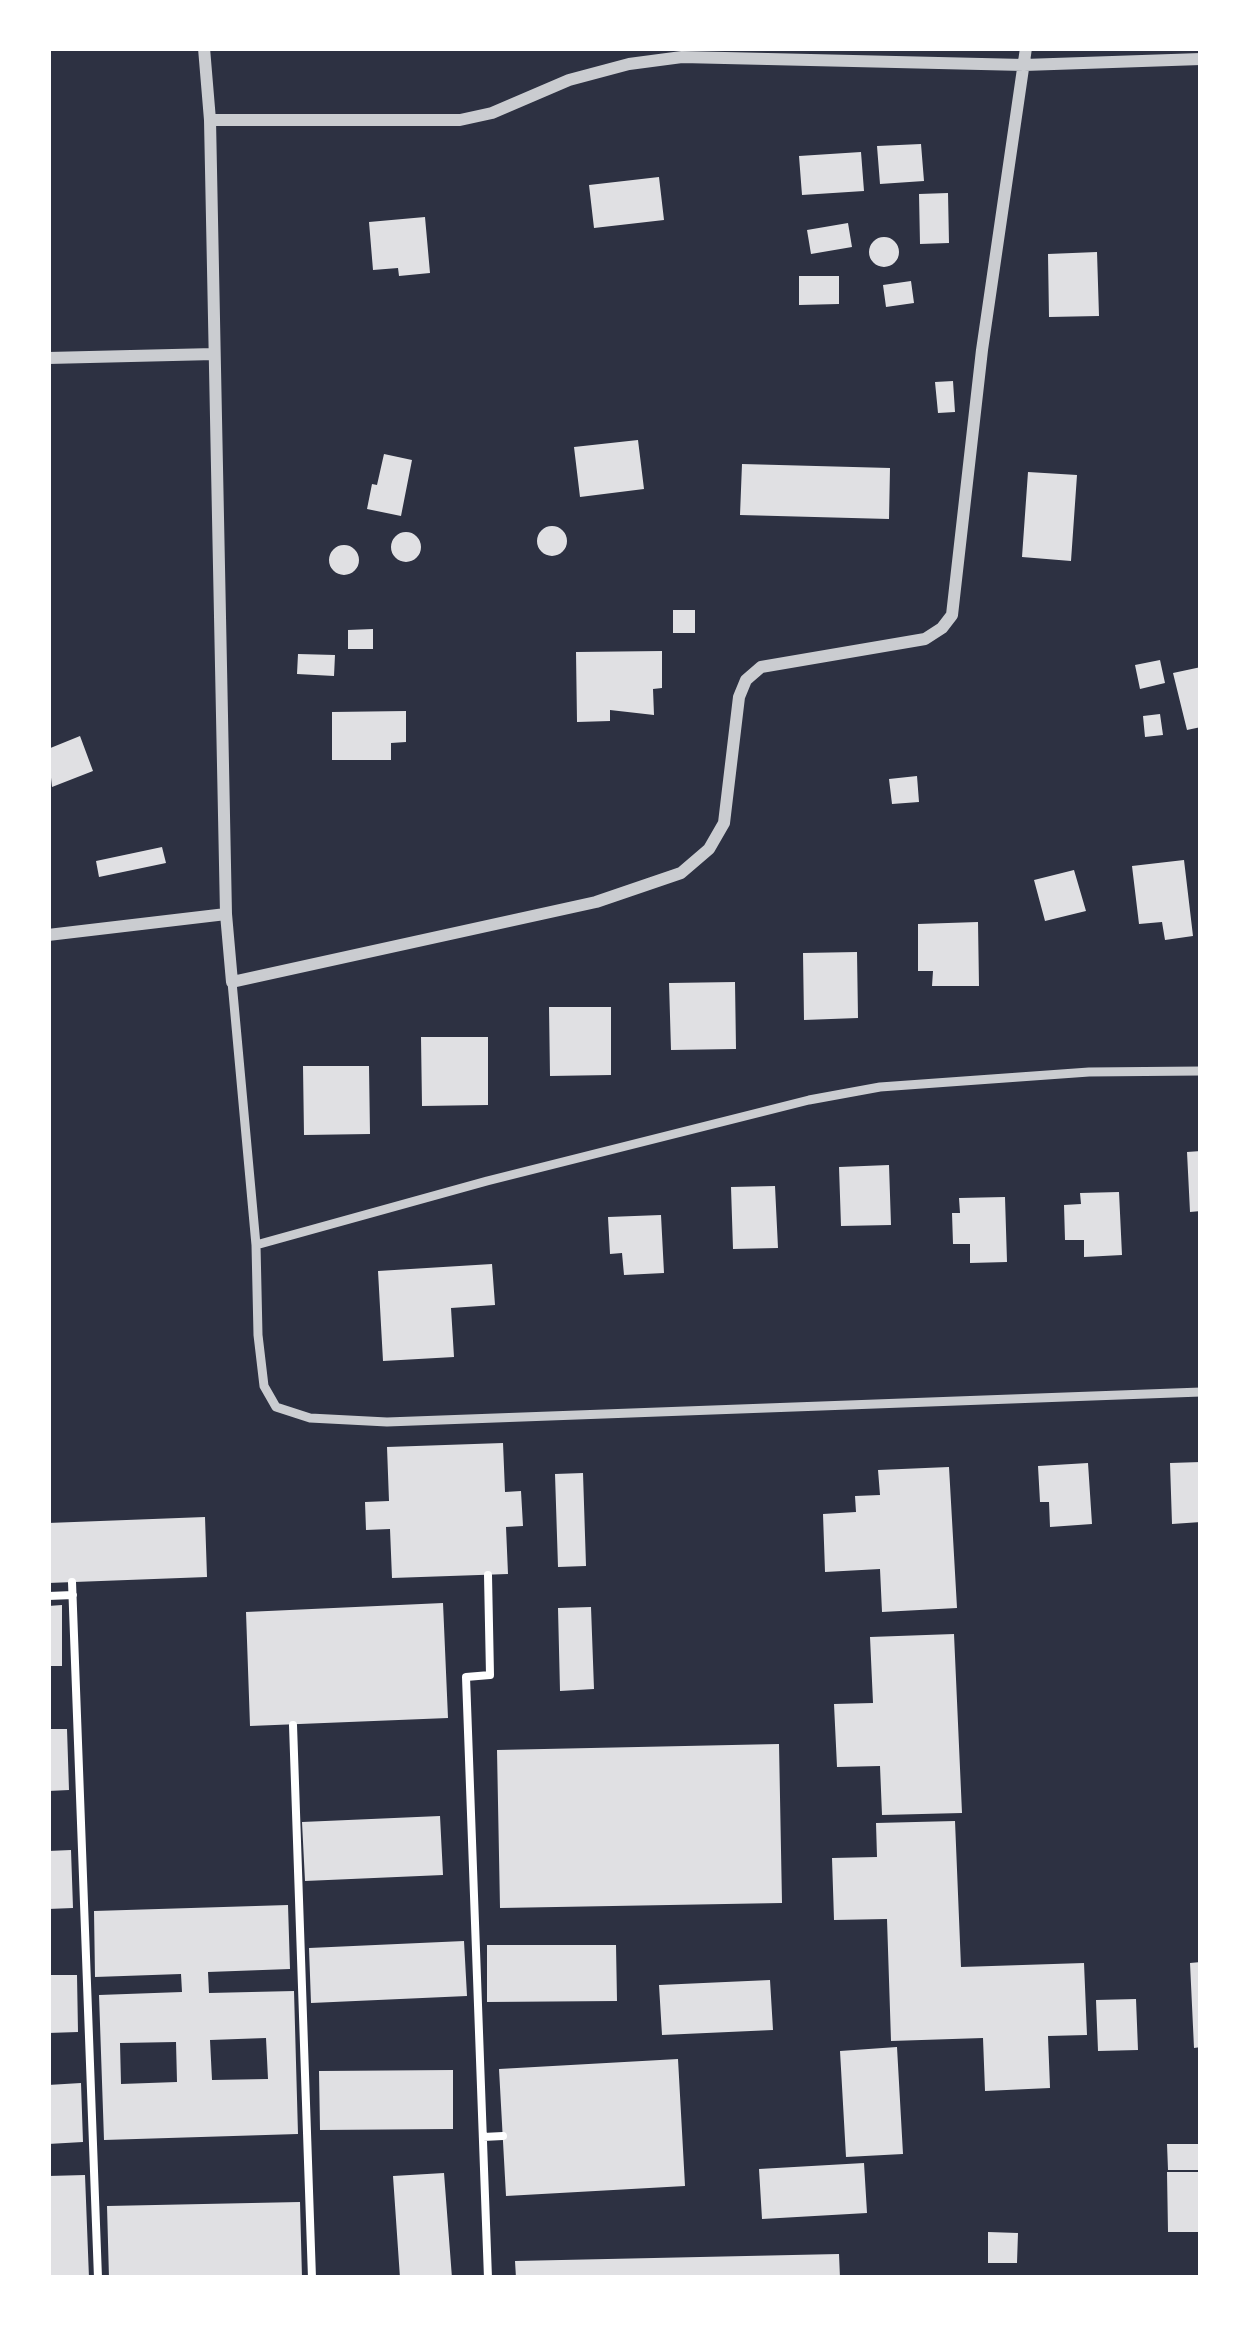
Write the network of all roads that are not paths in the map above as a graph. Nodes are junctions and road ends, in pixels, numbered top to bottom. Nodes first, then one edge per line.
1 (204, 48) edge
2 (1026, 48) edge
3 (676, 52) edge
4 (1201, 59) edge
5 (1024, 65) junction
6 (210, 120) junction
7 (214, 354) junction
8 (48, 358) edge
9 (226, 914) junction
10 (48, 935) edge
11 (232, 982) junction
12 (1201, 1071) edge
13 (256, 1245) junction
14 (1201, 1392) edge

1 - 6 street
2 - 5 street
3 - 5 street
3 - 6 street
4 - 5 street
5 - 11 street
6 - 7 street
7 - 8 street
7 - 9 street
9 - 10 street
9 - 11 street
11 - 13 lane
12 - 13 lane
13 - 14 lane

